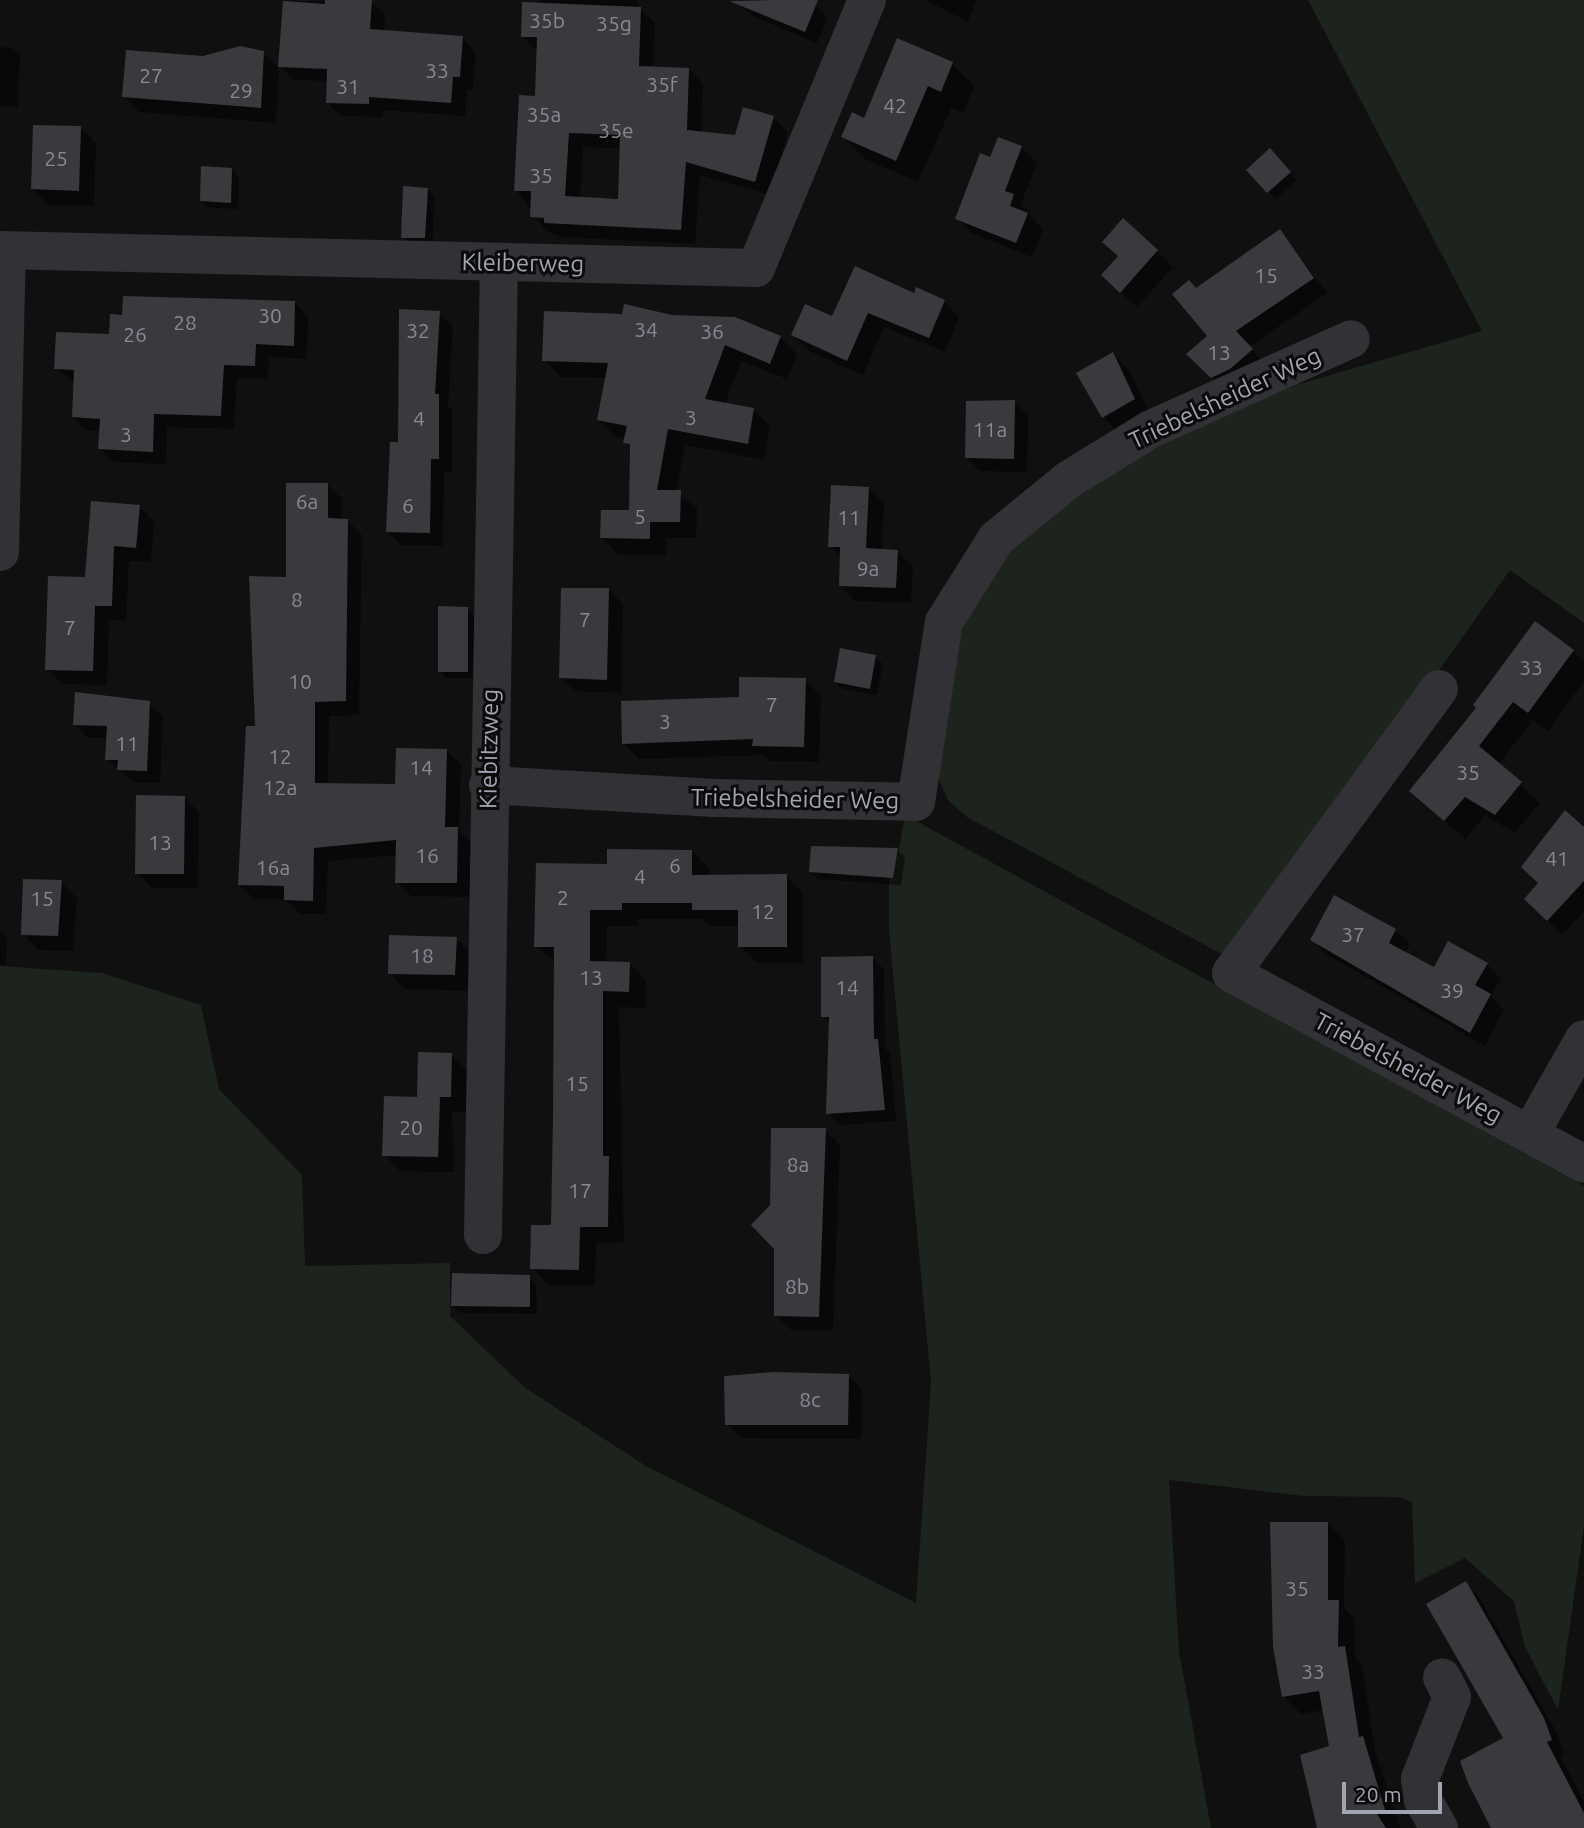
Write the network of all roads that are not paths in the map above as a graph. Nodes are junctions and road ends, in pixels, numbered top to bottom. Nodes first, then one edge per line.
1 (867, 0) edge
2 (4, 251) edge
3 (499, 262) junction
4 (1351, 339) dead end
5 (0, 552) edge
6 (1439, 689) dead end
7 (488, 785) junction
8 (1584, 1040) edge
9 (1530, 1134) junction
10 (1584, 1164) edge
11 (483, 1235) dead end
12 (1442, 1677) dead end
13 (1439, 1828) edge

1 - 3 street, Kleiberweg
2 - 3 street, Kleiberweg
2 - 5 street
3 - 7 street, Kiebitzweg
4 - 7 street, Triebelsheider Weg
6 - 9 street, Triebelsheider Weg
7 - 11 street, Kiebitzweg
8 - 9 street
9 - 10 street, Triebelsheider Weg
12 - 13 street

